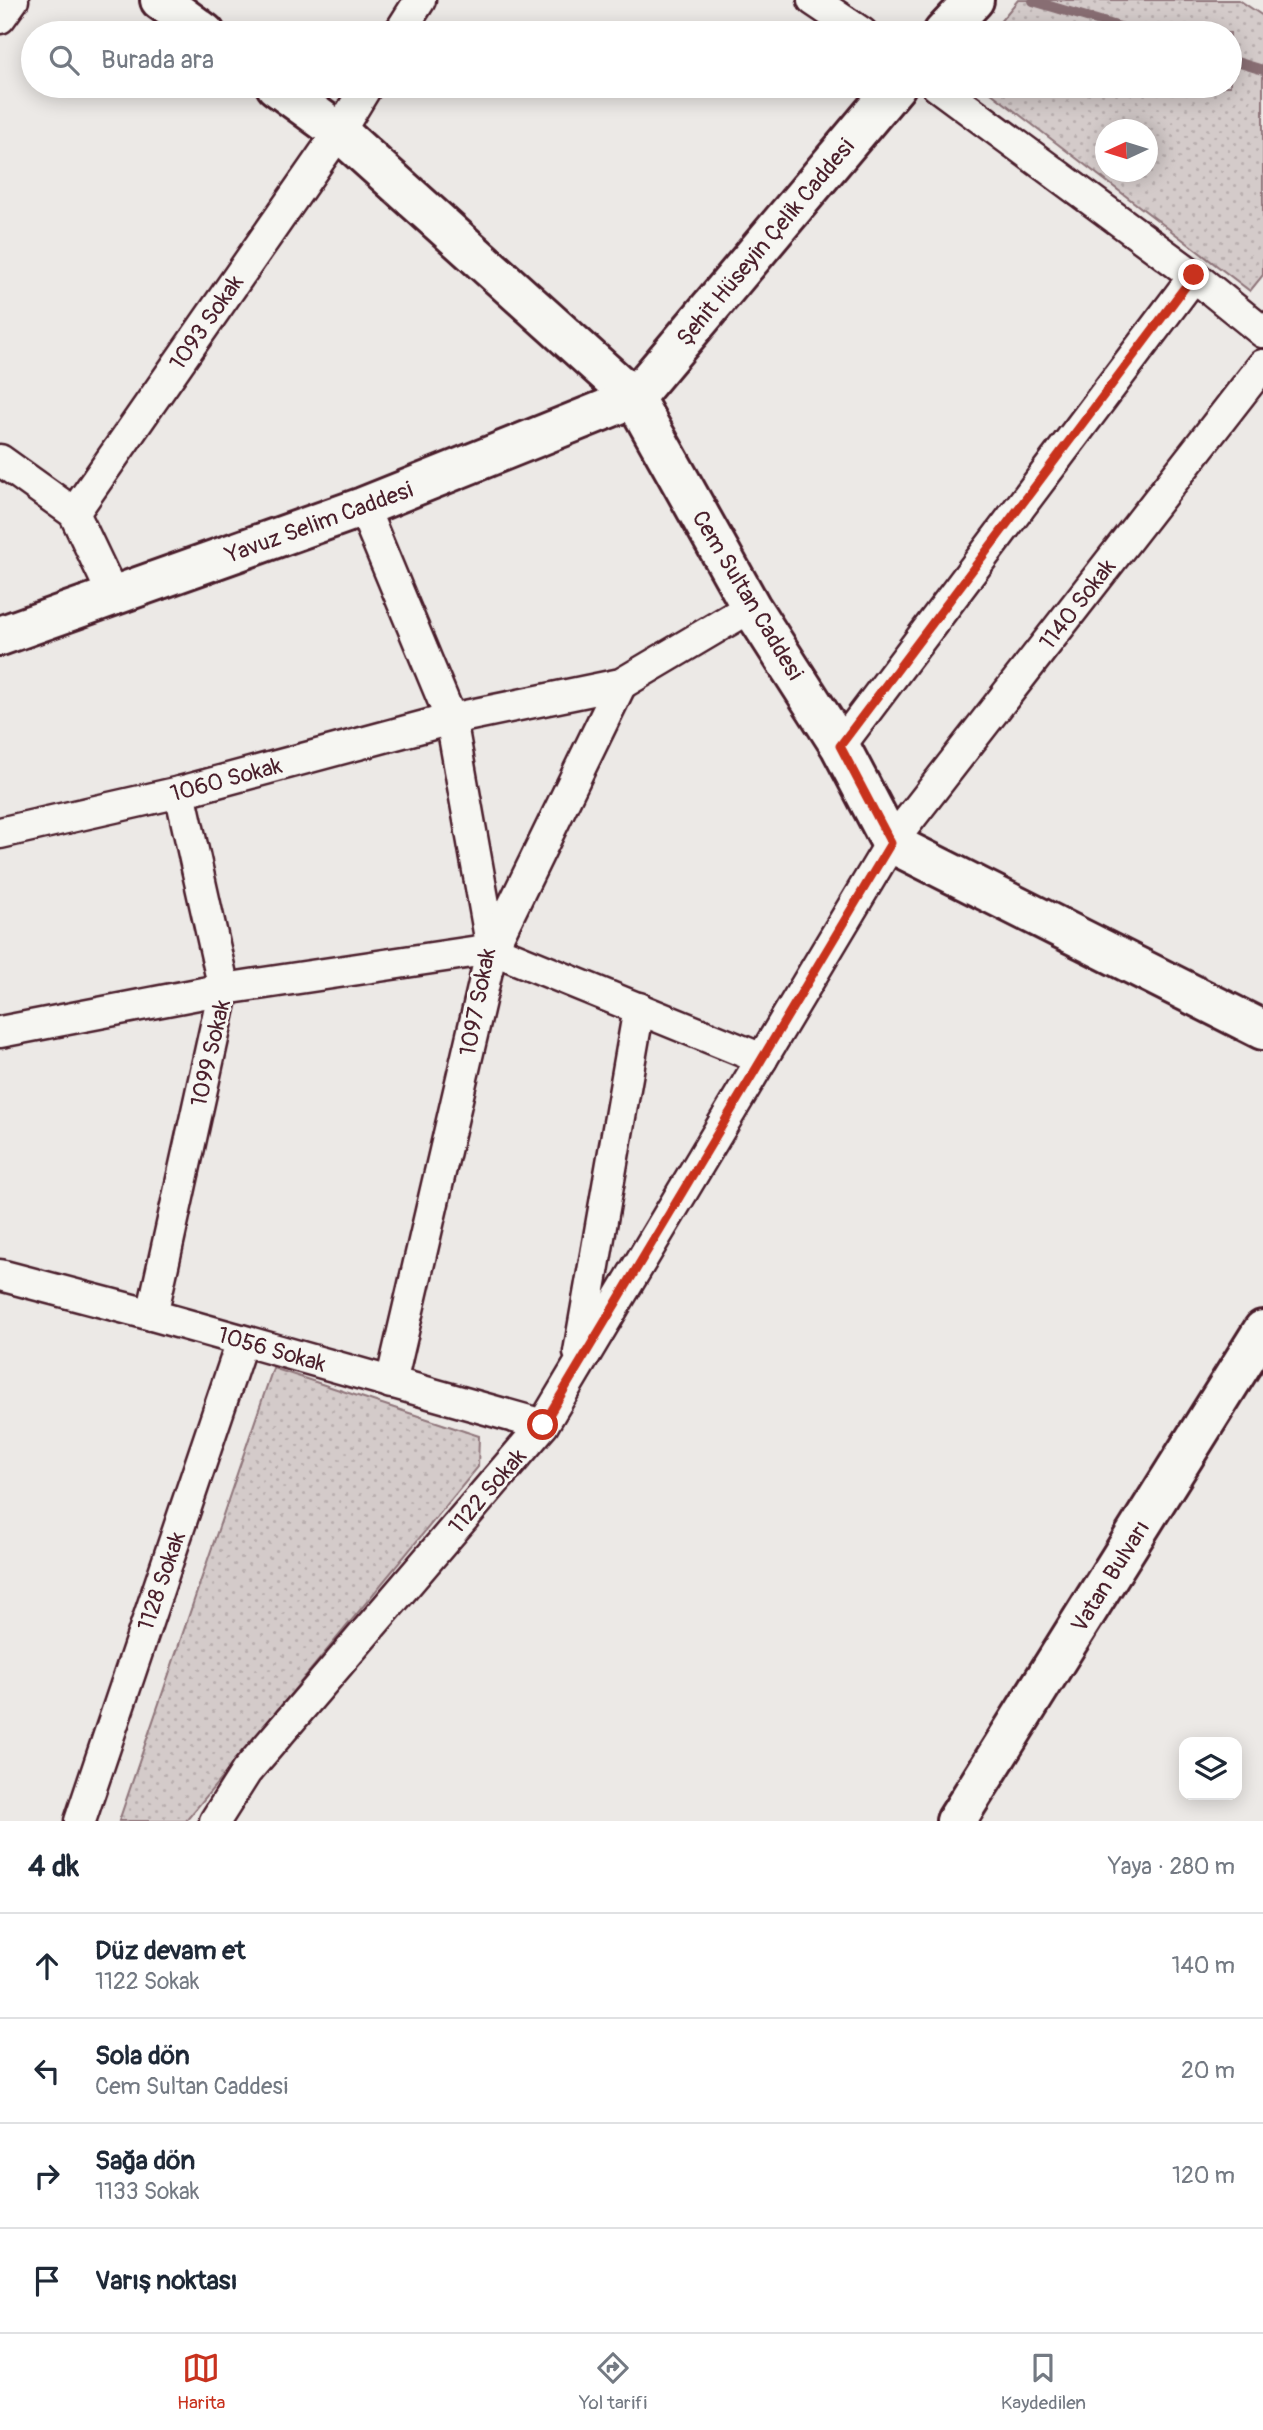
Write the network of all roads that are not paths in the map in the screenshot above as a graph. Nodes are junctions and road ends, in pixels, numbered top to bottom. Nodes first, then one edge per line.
1 (13, 0) edge
2 (160, 0) edge
3 (420, 0) edge
4 (813, 0) edge
5 (974, 0) edge
6 (0, 18) edge
7 (189, 21) edge
8 (407, 21) edge
9 (844, 21) edge
10 (954, 21) edge
11 (292, 98) edge
12 (360, 98) edge
13 (887, 98) edge
14 (953, 98) edge
15 (339, 132) junction
16 (1194, 275) junction
17 (1263, 332) edge
18 (1263, 365) edge
19 (634, 398) junction
20 (0, 460) edge
21 (363, 507) junction
22 (74, 513) junction
23 (114, 597) junction
24 (751, 607) junction
25 (0, 636) edge
26 (621, 684) junction
27 (451, 719) junction
28 (840, 746) junction
29 (180, 792) junction
30 (0, 833) edge
31 (891, 843) junction
32 (492, 949) junction
33 (224, 989) junction
34 (639, 1009) junction
35 (1263, 1030) edge
36 (0, 1032) edge
37 (762, 1059) junction
38 (0, 1275) edge
39 (152, 1315) junction
40 (1263, 1330) edge
41 (242, 1341) junction
42 (576, 1369) junction
43 (391, 1383) junction
44 (543, 1425) junction
45 (80, 1821) edge
46 (215, 1821) edge
47 (956, 1821) edge

1 - 6 street
2 - 7 street
3 - 8 street
4 - 9 street
5 - 10 street
11 - 15 street, Cem Sultan Caddesi
12 - 15 street, 1093 Sokak
13 - 19 street, Şehit Hüseyin Çelik Caddesi
14 - 16 street
15 - 19 street, Cem Sultan Caddesi
15 - 22 street, 1093 Sokak
16 - 17 street
16 - 28 street
18 - 31 street, 1140 Sokak
19 - 21 street, Yavuz Selim Caddesi
19 - 24 street, Cem Sultan Caddesi
20 - 22 street
21 - 23 street, Yavuz Selim Caddesi
21 - 27 street, 1097 Sokak
22 - 23 street
23 - 25 street, Yavuz Selim Caddesi
24 - 26 street
24 - 28 street, Cem Sultan Caddesi
26 - 27 street, 1060 Sokak
26 - 32 street
27 - 29 street, 1060 Sokak
27 - 32 street, 1097 Sokak
28 - 31 street, Cem Sultan Caddesi
29 - 30 street, 1060 Sokak
29 - 33 street, 1099 Sokak
31 - 35 street
31 - 37 street, 1122 Sokak
32 - 33 street
32 - 34 street
32 - 43 street, 1097 Sokak
33 - 36 street
33 - 39 street, 1099 Sokak
34 - 37 street
34 - 42 street
37 - 42 street, 1122 Sokak
38 - 39 street, 1056 Sokak
39 - 41 street, 1056 Sokak
40 - 47 street, Vatan Bulvarı
41 - 43 street, 1056 Sokak
41 - 45 street, 1128 Sokak
42 - 44 street, 1122 Sokak
43 - 44 street, 1056 Sokak
44 - 46 street, 1122 Sokak

